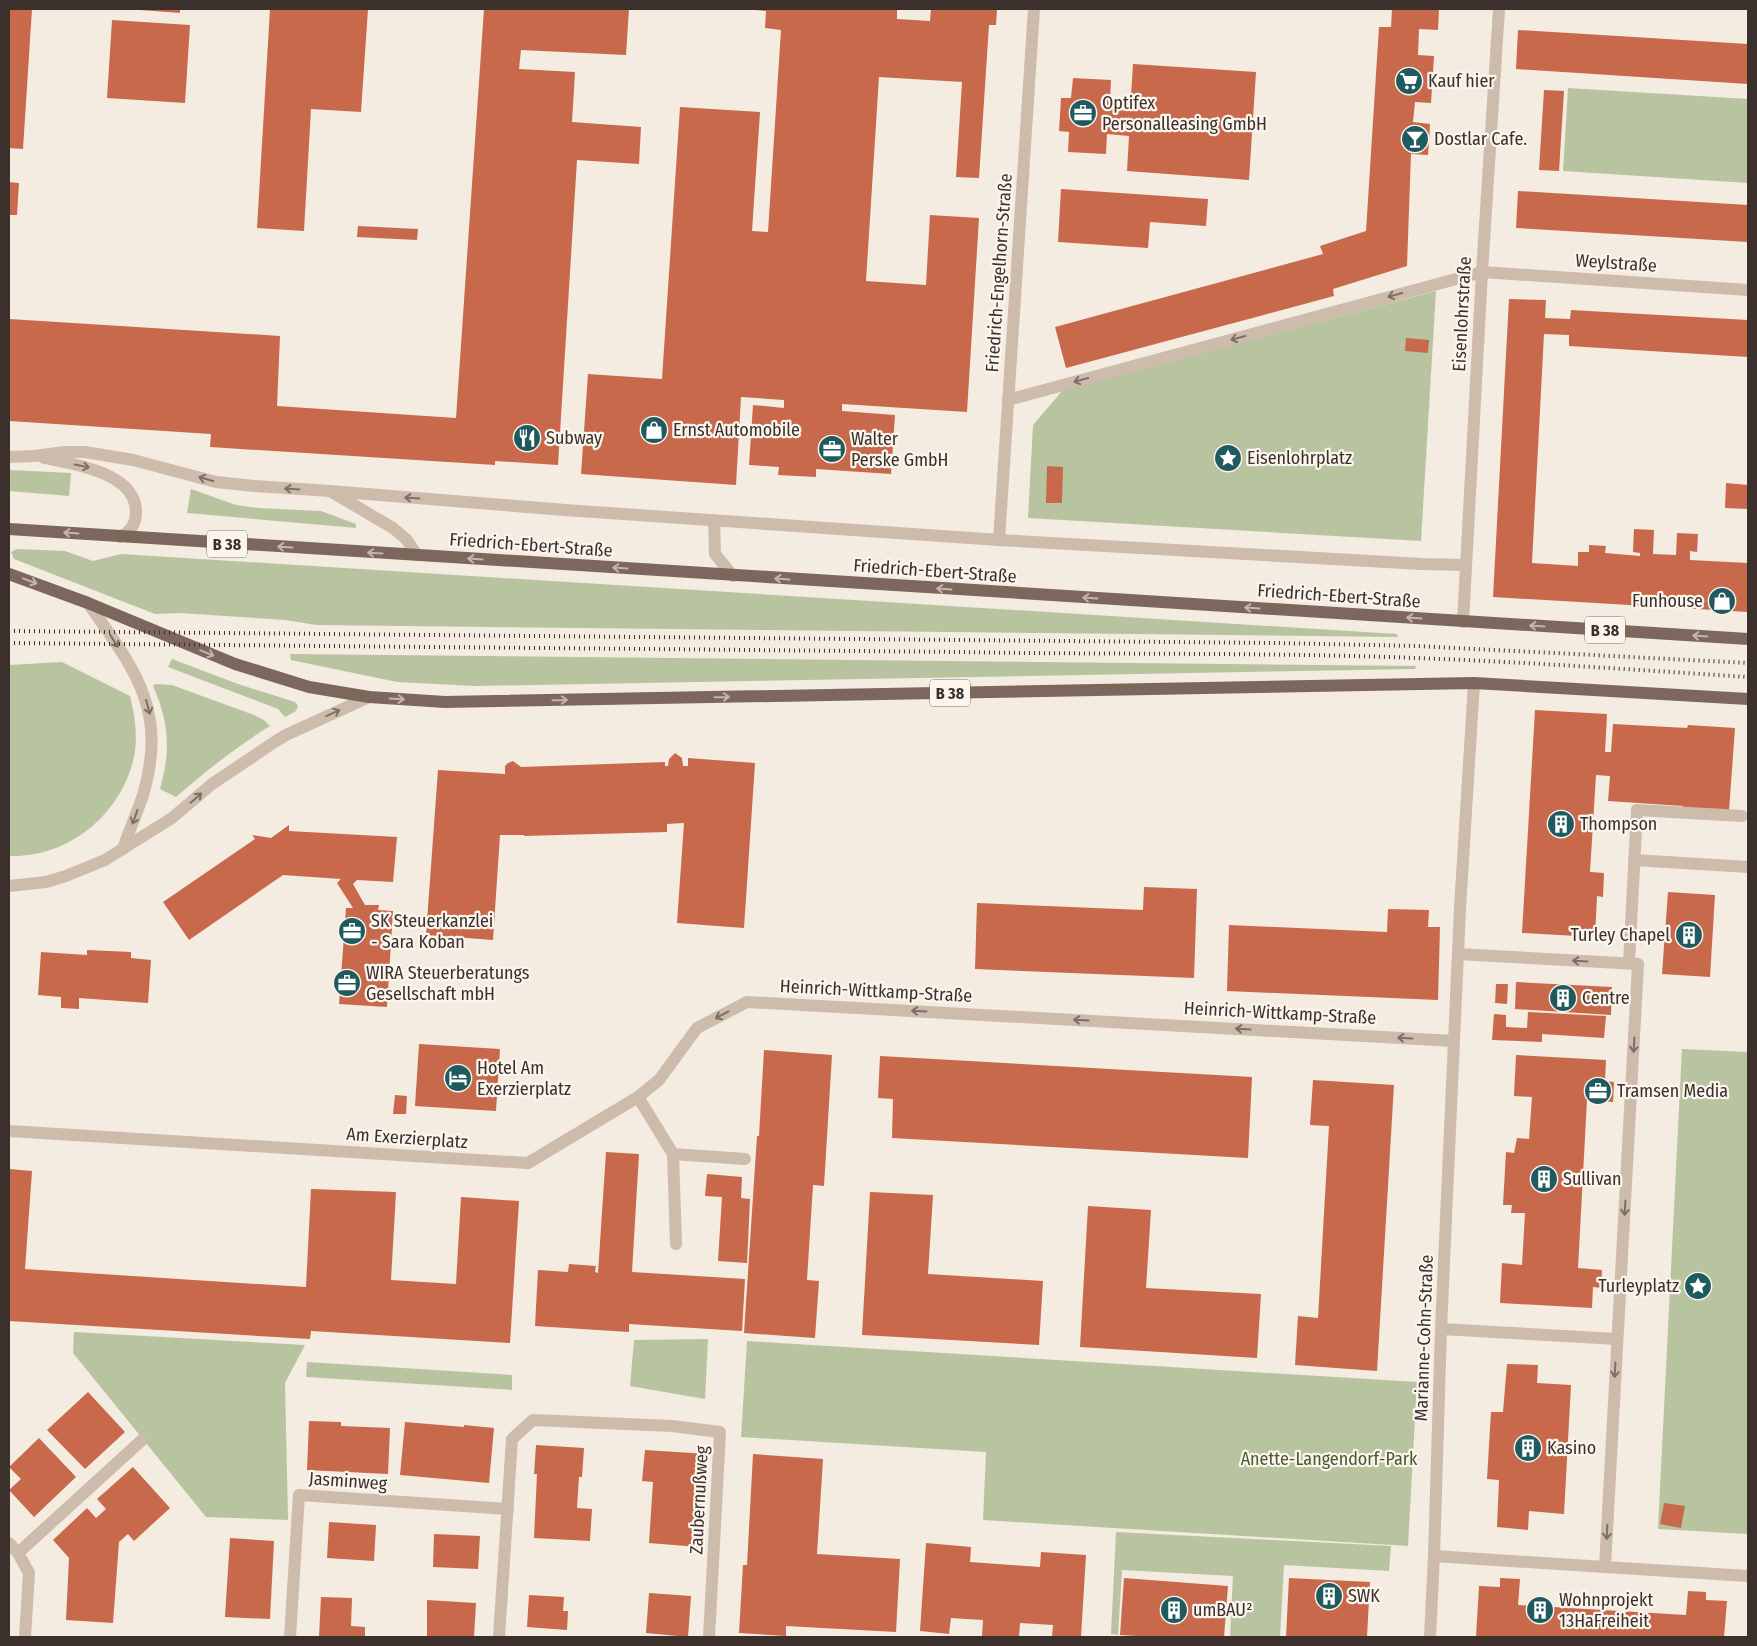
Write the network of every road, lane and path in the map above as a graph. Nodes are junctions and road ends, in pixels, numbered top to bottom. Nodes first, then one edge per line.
1 (1034, 9) edge
2 (1499, 9) edge
3 (1482, 272) junction
4 (1748, 290) edge
5 (1008, 400) junction
6 (34, 456) junction
7 (9, 457) edge
8 (330, 491) junction
9 (714, 520) junction
10 (9, 529) edge
11 (120, 537) junction
12 (999, 540) junction
13 (417, 555) junction
14 (1466, 565) junction
15 (9, 574) edge
16 (733, 576) junction
17 (88, 603) junction
18 (1463, 622) junction
19 (1748, 639) edge
20 (1474, 683) junction
21 (369, 698) junction
22 (1748, 699) edge
23 (1742, 816) dead end
24 (123, 849) junction
25 (1634, 860) junction
26 (1748, 867) edge
27 (9, 886) edge
28 (1458, 954) junction
29 (1628, 963) junction
30 (747, 1002) joint
31 (1454, 1041) junction
32 (638, 1097) junction
33 (9, 1131) edge
34 (673, 1154) junction
35 (745, 1159) dead end
36 (676, 1244) dead end
37 (1441, 1329) junction
38 (1617, 1339) junction
39 (142, 1440) dead end
40 (508, 1509) junction
41 (9, 1543) edge
42 (18, 1552) junction
43 (1434, 1556) junction
44 (1605, 1567) junction
45 (1748, 1576) edge
46 (25, 1637) edge
47 (290, 1637) edge
48 (499, 1637) edge
49 (709, 1637) edge
50 (1430, 1637) edge

1 - 5 street, Friedrich-Engelhorn-Straße
2 - 3 street, Eisenlohrstraße
3 - 4 street, Weylstraße
3 -> 5 street
3 - 14 street, Eisenlohrstraße
5 - 12 street, Friedrich-Engelhorn-Straße
6 - 7 street, Friedrich-Ebert-Straße
8 -> 6 street, Friedrich-Ebert-Straße
6 -> 11 street, Friedrich-Ebert-Straße
9 -> 8 street, Friedrich-Ebert-Straße
8 - 13 street
9 - 12 street, Friedrich-Ebert-Straße
9 - 16 street
11 -> 10 main road, Friedrich-Ebert-Straße / B 38
13 -> 11 main road, Friedrich-Ebert-Straße / B 38
12 - 14 street, Friedrich-Ebert-Straße
16 -> 13 main road, Friedrich-Ebert-Straße / B 38
14 - 18 street, Eisenlohrstraße
15 -> 17 main road, B 38
18 -> 16 main road, Friedrich-Ebert-Straße / B 38
17 -> 21 main road, B 38
17 -> 24 street
19 -> 18 main road, Friedrich-Ebert-Straße / B 38
21 -> 20 main road, B 38
20 - 22 main road, B 38
20 - 28 street
24 -> 21 street
23 - 25 street
24 - 27 street
25 - 26 street
25 - 29 street
29 -> 28 street
28 - 31 street
29 -> 38 street
31 -> 30 street, Heinrich-Wittkamp-Straße
30 -> 32 street, Am Exerzierplatz
31 - 37 street, Marianne-Cohn-Straße
32 - 33 street, Am Exerzierplatz
32 - 34 street
34 - 35 street
34 - 36 street
37 - 38 street
37 - 43 street, Marianne-Cohn-Straße
38 -> 44 street
39 - 42 street
40 - 47 street, Jasminweg
40 - 48 street
40 - 49 street, Zaubernußweg
41 - 42 street
42 - 46 street
43 - 44 street
43 - 50 street, Marianne-Cohn-Straße
44 - 45 street

